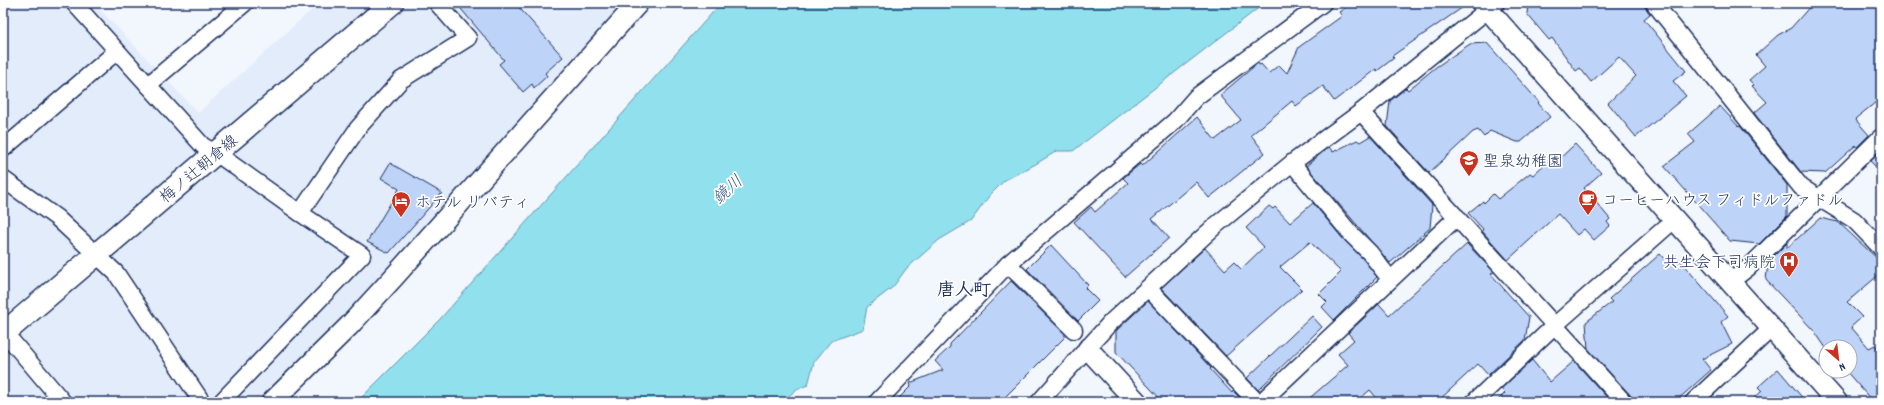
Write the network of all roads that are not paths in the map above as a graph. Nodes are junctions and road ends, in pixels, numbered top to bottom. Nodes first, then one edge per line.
1 (74, 3) edge
2 (245, 3) edge
3 (437, 3) edge
4 (638, 3) edge
5 (1323, 3) edge
6 (1654, 3) edge
7 (1489, 5) edge
8 (382, 6) edge
9 (117, 51) junction
10 (148, 85) junction
11 (1361, 112) junction
12 (1881, 138) edge
13 (3, 149) edge
14 (216, 153) junction
15 (1292, 163) junction
16 (3, 179) edge
17 (1818, 198) junction
18 (300, 213) junction
19 (1457, 217) junction
20 (1674, 220) junction
21 (1881, 248) edge
22 (96, 253) junction
23 (1008, 264) junction
24 (1390, 279) junction
25 (1730, 282) junction
26 (1148, 288) junction
27 (1554, 326) junction
28 (1772, 328) junction
29 (1074, 330) dead end
30 (4, 333) edge
31 (1088, 349) junction
32 (63, 402) edge
33 (202, 402) edge
34 (220, 402) edge
35 (272, 402) edge
36 (877, 402) edge
37 (1039, 402) edge
38 (1137, 402) edge
39 (1257, 402) edge
40 (1261, 402) edge
41 (1474, 402) edge
42 (1624, 402) edge
43 (1693, 402) edge
44 (1837, 402) edge

1 - 9 street
2 - 10 street
3 - 18 street
4 - 35 street
5 - 23 street
6 - 17 street
7 - 11 street
7 - 20 street
8 - 14 main road, 梅ノ辻朝倉線
9 - 10 street
9 - 13 street
10 - 14 street
11 - 15 street
11 - 19 street
12 - 17 street
14 - 18 street
14 - 22 main road, 梅ノ辻朝倉線
15 - 24 street
15 - 26 street
16 - 22 street
17 - 21 street
17 - 25 street
18 - 34 street
19 - 24 street
19 - 27 street
20 - 25 street
20 - 27 street
22 - 30 main road, 梅ノ辻朝倉線
22 - 33 street
23 - 29 street
23 - 36 street
24 - 40 street
25 - 28 street
26 - 31 street
26 - 39 street
27 - 41 street
27 - 42 street
28 - 43 street
28 - 44 street
30 - 32 street
31 - 37 street
31 - 38 street

